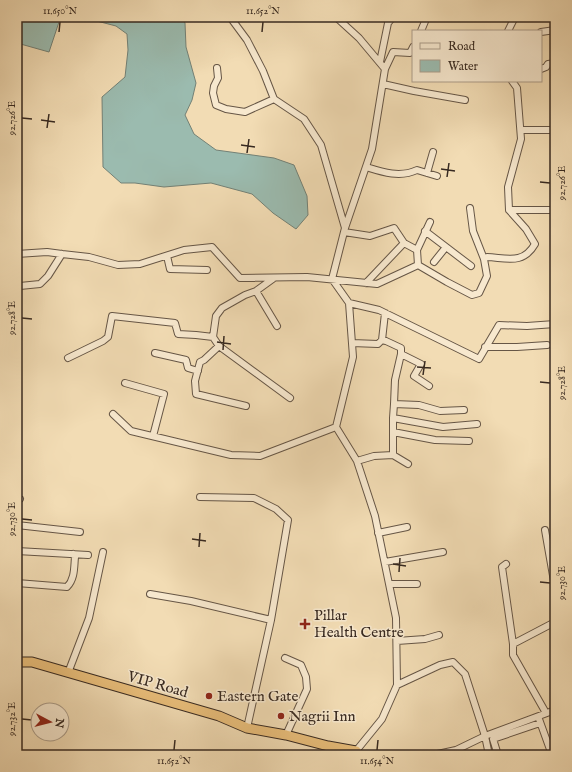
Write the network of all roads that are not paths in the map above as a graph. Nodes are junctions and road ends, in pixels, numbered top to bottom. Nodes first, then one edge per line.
1 (230, 17) edge
2 (336, 17) edge
3 (393, 17) edge
4 (430, 17) edge
5 (515, 17) edge
6 (421, 30) edge
7 (508, 30) edge
8 (555, 30) edge
9 (542, 32) edge
10 (412, 49) edge
11 (380, 62) junction
12 (555, 63) edge
13 (217, 68) dead end
14 (385, 69) junction
15 (542, 69) edge
16 (513, 82) edge
17 (383, 84) junction
18 (274, 99) junction
19 (465, 100) dead end
20 (555, 128) edge
21 (521, 130) junction
22 (433, 152) dead end
23 (366, 167) junction
24 (427, 173) junction
25 (437, 176) dead end
26 (470, 208) dead end
27 (509, 210) junction
28 (555, 210) edge
29 (430, 222) dead end
30 (345, 230) junction
31 (425, 232) junction
32 (404, 243) junction
33 (446, 247) junction
34 (417, 250) junction
35 (17, 254) edge
36 (62, 254) junction
37 (167, 256) junction
38 (484, 259) junction
39 (434, 262) dead end
40 (418, 264) junction
41 (471, 266) dead end
42 (207, 270) dead end
43 (274, 278) junction
44 (332, 279) junction
45 (366, 283) junction
46 (17, 291) edge
47 (256, 291) junction
48 (349, 303) junction
49 (386, 313) junction
50 (555, 324) edge
51 (277, 326) dead end
52 (213, 337) junction
53 (382, 340) junction
54 (352, 343) junction
55 (219, 346) junction
56 (547, 346) dead end
57 (485, 347) junction
58 (155, 353) dead end
59 (401, 354) junction
60 (68, 358) dead end
61 (198, 371) junction
62 (125, 383) dead end
63 (428, 386) dead end
64 (290, 398) dead end
65 (394, 404) junction
66 (246, 406) dead end
67 (464, 410) dead end
68 (113, 414) dead end
69 (393, 418) junction
70 (477, 424) dead end
71 (336, 427) junction
72 (393, 432) junction
73 (153, 436) junction
74 (469, 441) dead end
75 (393, 455) junction
76 (357, 460) junction
77 (408, 464) dead end
78 (200, 497) dead end
79 (17, 525) edge
80 (407, 527) dead end
81 (545, 530) dead end
82 (80, 532) dead end
83 (378, 533) junction
84 (17, 551) edge
85 (103, 552) dead end
86 (443, 552) dead end
87 (73, 554) junction
88 (88, 555) dead end
89 (384, 562) junction
90 (506, 564) dead end
91 (17, 584) edge
92 (389, 584) junction
93 (417, 584) dead end
94 (555, 588) edge
95 (150, 594) dead end
96 (271, 620) junction
97 (555, 622) edge
98 (439, 635) dead end
99 (397, 641) junction
100 (513, 644) junction
101 (285, 658) dead end
102 (17, 662) edge
103 (68, 673) junction
104 (397, 685) junction
105 (555, 710) edge
106 (546, 713) junction
107 (538, 716) junction
108 (540, 723) junction
109 (247, 728) junction
110 (286, 735) junction
111 (485, 736) junction
112 (358, 753) edge
113 (549, 754) edge
114 (433, 755) edge
115 (489, 755) edge
116 (498, 755) edge

1 - 18 street
2 - 11 street
3 - 11 street
4 - 6 street
5 - 7 street
8 - 9 street
10 - 14 street
11 - 14 street
12 - 15 street
13 - 18 street
14 - 17 street
16 - 21 street
17 - 19 street
17 - 23 street
18 - 30 street
20 - 21 street
21 - 27 street
22 - 24 street
23 - 24 street
23 - 30 street
24 - 25 street
26 - 38 street
27 - 28 street
27 - 38 street
29 - 31 street
30 - 32 street
30 - 44 street
31 - 33 street
31 - 34 street
32 - 34 street
32 - 45 street
33 - 39 street
33 - 41 street
34 - 40 street
35 - 36 street
36 - 37 street
36 - 46 street
37 - 42 street
37 - 43 street
38 - 40 street
40 - 45 street
43 - 44 street
43 - 47 street
44 - 45 street
44 - 48 street
47 - 51 street
47 - 52 street
48 - 49 street
48 - 54 street
49 - 53 street
49 - 57 street
50 - 57 street
52 - 55 street
52 - 60 street
53 - 54 street
53 - 59 street
54 - 71 street
55 - 61 street
55 - 64 street
56 - 57 street
58 - 61 street
59 - 63 street
59 - 65 street
61 - 66 street
62 - 73 street
65 - 67 street
65 - 69 street
68 - 73 street
69 - 70 street
69 - 72 street
71 - 73 street
71 - 76 street
72 - 74 street
72 - 75 street
75 - 76 street
75 - 77 street
76 - 83 street
78 - 96 street
79 - 82 street
80 - 83 street
81 - 94 street
83 - 89 street
84 - 87 street
85 - 103 street
86 - 89 street
87 - 88 street
87 - 91 street
89 - 92 street
90 - 100 street
92 - 93 street
92 - 99 street
95 - 96 street
96 - 109 street
97 - 100 street
98 - 99 street
99 - 104 street
100 - 106 street
101 - 110 street
102 - 103 highway, VIP Road
103 - 109 highway, VIP Road
104 - 111 street
104 - 112 street
105 - 106 street
106 - 107 street
107 - 108 street
107 - 111 street
108 - 113 street
108 - 116 street
109 - 110 highway, VIP Road
110 - 112 highway, VIP Road
111 - 114 street
111 - 115 street

